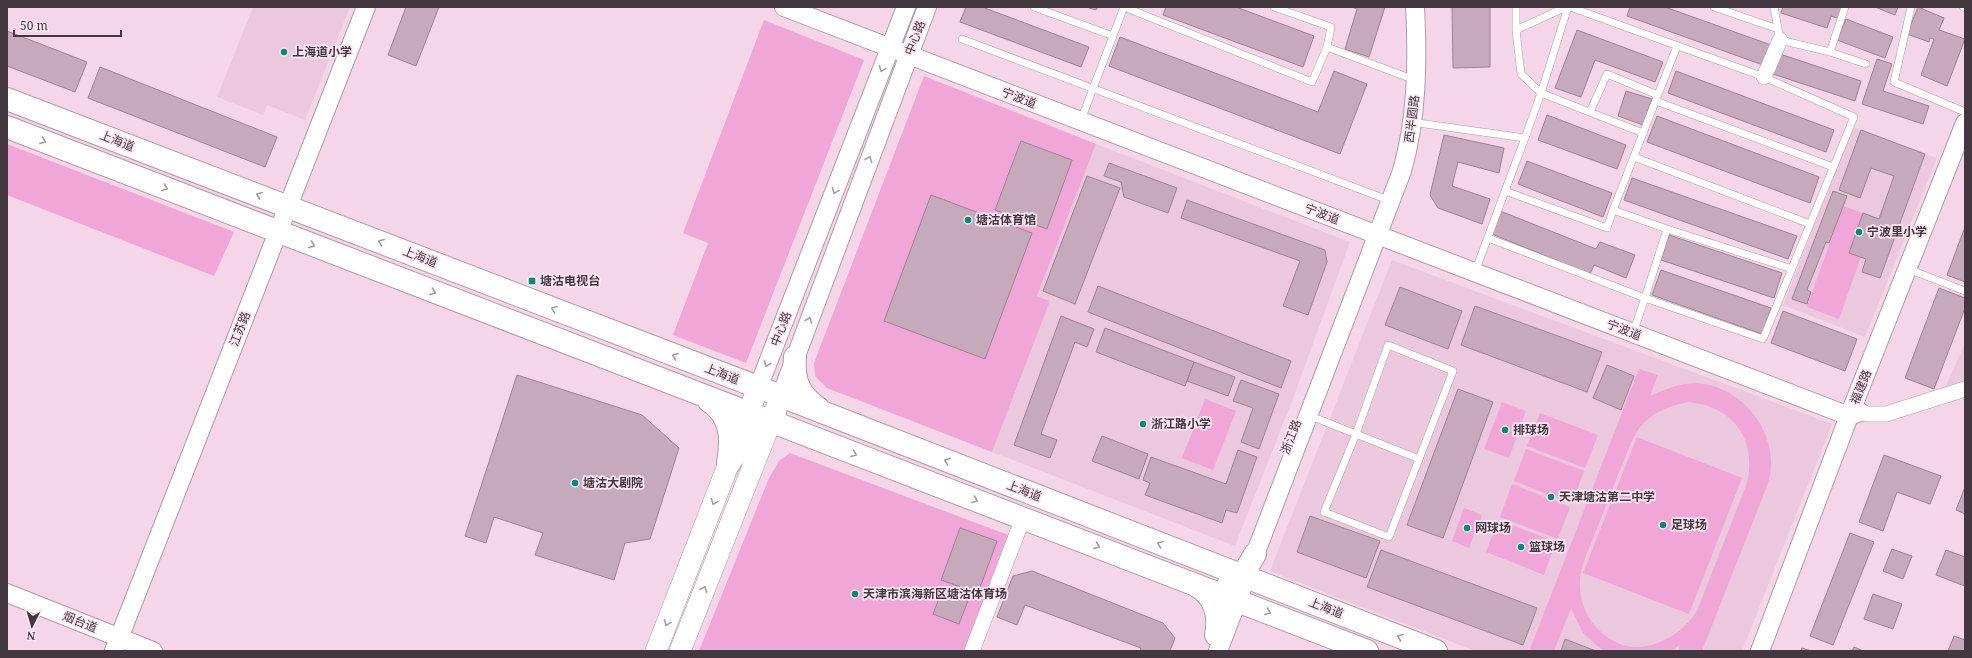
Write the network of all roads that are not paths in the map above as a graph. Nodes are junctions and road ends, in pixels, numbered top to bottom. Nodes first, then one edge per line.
1 (366, 7) edge
2 (375, 7) edge
3 (784, 7) edge
4 (814, 7) edge
5 (906, 7) edge
6 (927, 7) edge
7 (1034, 7) edge
8 (1274, 7) edge
9 (1405, 7) edge
10 (1415, 7) edge
11 (1516, 7) edge
12 (1568, 7) edge
13 (1714, 7) edge
14 (1774, 7) edge
15 (1845, 7) edge
16 (1911, 7) edge
17 (1292, 10) edge
18 (1516, 30) junction
19 (1779, 35) junction
20 (1113, 36) junction
21 (962, 39) dead end
22 (892, 43) junction
23 (1677, 46) junction
24 (1327, 47) junction
25 (910, 51) junction
26 (1830, 52) junction
27 (1866, 64) dead end
28 (1764, 77) junction
29 (1407, 78) junction
30 (1093, 88) junction
31 (1541, 94) junction
32 (1657, 98) junction
33 (7, 99) edge
34 (1084, 112) junction
35 (1590, 112) junction
36 (1965, 112) edge
37 (1408, 121) junction
38 (1965, 123) edge
39 (7, 127) edge
40 (1643, 133) junction
41 (1524, 138) junction
42 (1965, 147) edge
43 (1634, 157) junction
44 (1833, 167) junction
45 (1506, 191) junction
46 (1383, 198) junction
47 (292, 207) junction
48 (1613, 210) junction
49 (1810, 224) junction
50 (1375, 229) junction
51 (1667, 229) junction
52 (281, 233) junction
53 (1488, 238) junction
54 (1477, 268) junction
55 (1792, 269) junction
56 (1912, 270) junction
57 (1965, 291) edge
58 (1645, 298) junction
59 (1634, 328) junction
60 (795, 357) junction
61 (712, 370) junction
62 (758, 388) junction
63 (1965, 389) edge
64 (703, 397) junction
65 (1855, 411) junction
66 (828, 414) junction
67 (1305, 414) junction
68 (762, 415) junction
69 (1356, 434) junction
70 (817, 440) junction
71 (1419, 459) junction
72 (728, 465) junction
73 (750, 473) junction
74 (1023, 518) junction
75 (1255, 554) junction
76 (1193, 583) junction
77 (1266, 585) junction
78 (1233, 588) junction
79 (7, 593) edge
80 (1217, 643) edge
81 (121, 645) edge
82 (153, 651) edge
83 (656, 651) edge
84 (680, 651) edge
85 (972, 651) edge
86 (1367, 651) edge
87 (1436, 651) edge
88 (1760, 651) edge
89 (1768, 651) edge

1 - 47 street, 江苏路
2 - 47 street, 江苏路
3 - 22 street, 宁波道
4 - 22 street, 宁波道
5 - 22 street, 中心路
6 - 25 street, 中心路
7 - 20 lane
8 - 17 lane
9 - 29 street, 西半圆路
10 - 37 street, 西半圆路
11 - 18 lane
12 - 18 lane
12 - 23 lane
12 - 31 lane
13 - 19 lane
14 - 19 lane
15 - 26 lane
16 - 36 lane
17 - 24 lane
18 - 31 lane
19 - 26 lane
19 - 28 street
20 - 24 lane
20 - 30 lane
21 - 30 lane
22 - 25 street, 宁波道
22 -> 62 street, 中心路
23 - 28 lane
23 - 32 lane
24 - 29 lane
25 - 34 street, 宁波道
25 - 50 street, 宁波道
60 -> 25 street, 中心路
26 - 27 lane
28 - 44 lane
29 - 37 street, 西半圆路
30 - 34 lane
30 - 46 lane
31 - 35 lane
31 - 41 lane
32 - 35 lane
32 - 40 lane
32 - 44 lane
47 -> 33 main road, 上海道
34 - 50 street, 宁波道
35 - 40 lane
37 - 41 lane
37 - 46 street, 西半圆路
37 - 50 street, 西半圆路
38 - 56 street, 福建路
39 -> 52 main road, 上海道
40 - 43 lane
41 - 45 lane
42 - 56 street, 福建路
43 - 48 lane
43 - 49 lane
44 - 49 lane
45 - 48 lane
45 - 53 lane
46 - 50 street, 西半圆路
47 - 52 street, 江苏路
61 -> 47 main road, 上海道
48 - 51 lane
49 - 55 lane
50 - 54 street, 宁波道
50 - 67 street, 浙江路
51 - 55 lane
51 - 58 lane
52 -> 64 main road, 上海道
52 - 81 street, 江苏路
53 - 54 lane
53 - 58 lane
54 - 59 street, 宁波道
55 - 58 lane
56 - 57 lane
56 - 65 street, 福建路
58 - 59 lane
59 - 65 street, 宁波道
60 - 66 main road
60 - 68 street, 中心路
61 - 62 main road, 上海道
61 - 68 main road
62 - 68 main road, 上海道
63 - 65 street
64 - 68 main road, 上海道
64 - 72 main road
65 - 88 street, 福建路
65 - 89 street, 福建路
66 - 68 main road, 上海道
78 -> 66 main road, 上海道
67 - 69 lane
67 - 75 street, 浙江路
67 - 78 street, 浙江路
68 - 70 main road, 上海道
68 - 72 main road
68 - 73 main road, 中心路
69 - 71 lane
69 - 71 lane
69 - 71 lane
70 - 73 main road
70 -> 74 main road, 上海道
72 -> 83 main road
84 -> 73 main road, 中心路
74 -> 76 main road, 上海道
74 - 85 street
75 - 77 main road
75 - 78 main road
76 - 78 main road, 上海道
76 - 80 main road
77 - 78 main road, 上海道
87 -> 77 main road, 上海道
78 - 80 street, 浙江路
78 -> 86 main road, 上海道
79 - 81 street, 烟台道
81 - 82 street, 烟台道

